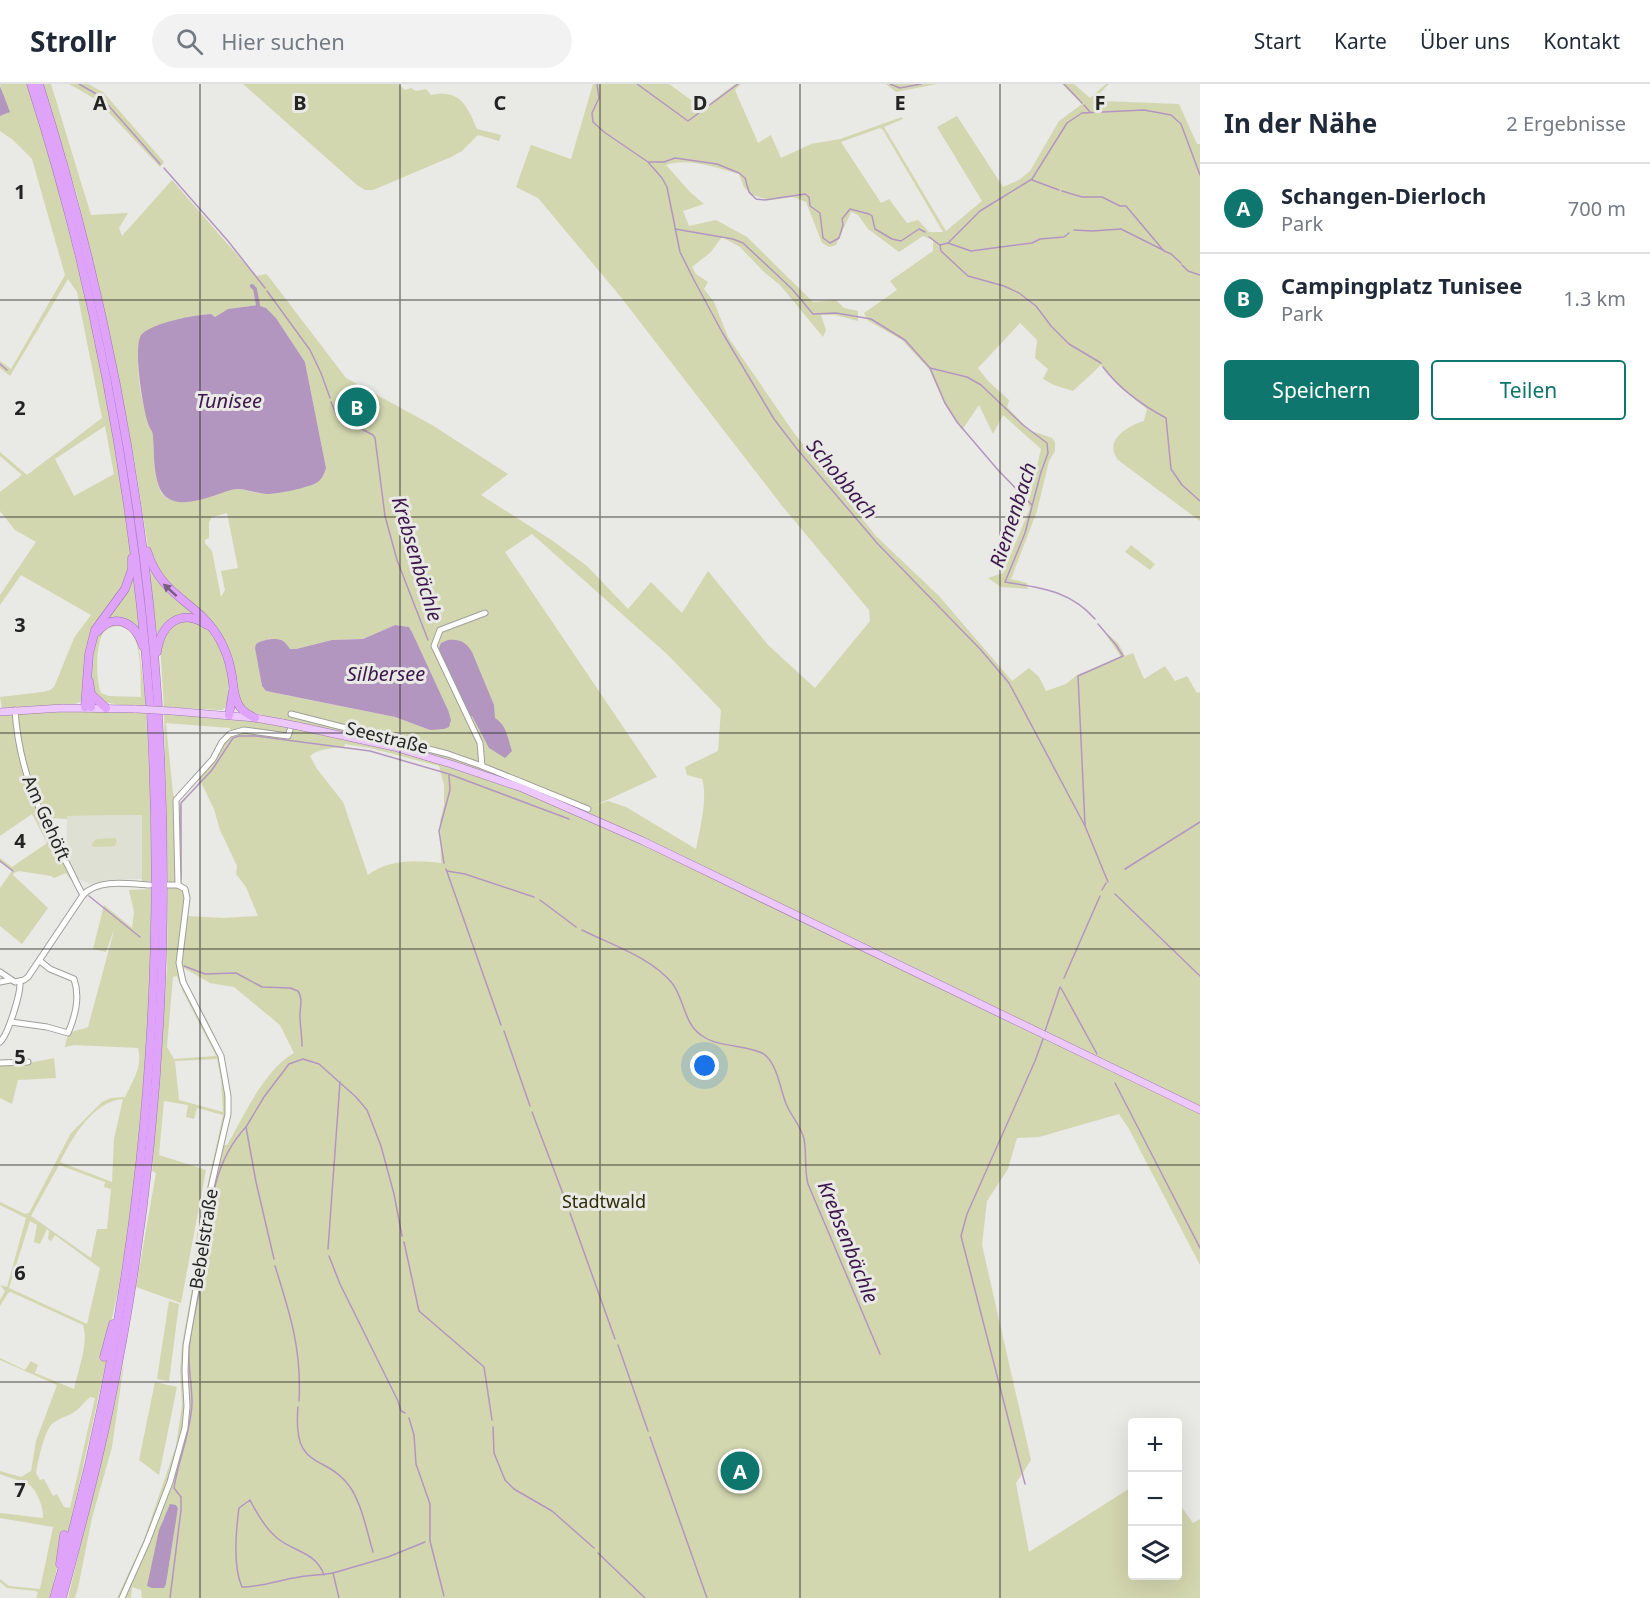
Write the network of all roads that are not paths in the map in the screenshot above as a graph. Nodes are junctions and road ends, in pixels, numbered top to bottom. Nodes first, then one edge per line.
1 (31, 84) edge
2 (39, 84) edge
3 (141, 530) junction
4 (134, 541) junction
5 (485, 612) dead end
6 (213, 629) junction
7 (92, 638) junction
8 (147, 660) junction
9 (155, 664) junction
10 (88, 677) junction
11 (234, 690) junction
12 (91, 694) junction
13 (237, 702) junction
14 (88, 707) junction
15 (106, 708) junction
16 (15, 710) junction
17 (1, 712) edge
18 (291, 714) dead end
19 (232, 715) junction
20 (255, 718) junction
21 (290, 730) dead end
22 (482, 766) junction
23 (588, 809) dead end
24 (150, 885) dead end
25 (168, 885) dead end
26 (178, 885) junction
27 (85, 893) junction
28 (40, 961) junction
29 (0, 972) edge
30 (10, 980) junction
31 (0, 982) edge
32 (20, 982) junction
33 (11, 1022) junction
34 (0, 1042) edge
35 (28, 1062) dead end
36 (0, 1063) edge
37 (1200, 1110) edge
38 (120, 1309) junction
39 (104, 1357) dead end
40 (64, 1535) dead end
41 (60, 1577) junction
42 (54, 1598) edge
43 (62, 1598) edge
44 (122, 1598) edge

1 - 4 highway
2 - 3 highway
6 -> 3 highway
3 - 9 highway
4 - 7 highway
4 - 8 highway
5 - 22 street
6 - 9 highway
6 - 11 highway
7 - 8 highway
7 - 10 highway
8 - 9 highway
10 - 12 highway
10 - 14 highway
11 - 13 highway
11 - 19 highway
12 - 14 highway
12 - 15 highway
13 - 19 highway
13 - 20 highway
14 - 15 main road
14 - 16 main road
15 - 19 main road, bridge
16 - 17 main road
16 - 27 street, Am Gehöft
18 - 22 street, Seestraße
19 - 20 main road
20 - 37 main road, bridge
21 - 26 street
22 - 23 street, Seestraße
24 - 27 street
25 - 26 street
26 - 44 street, Bebelstraße
27 - 28 street
28 - 32 street
28 - 33 street
29 - 30 street
30 - 31 street
30 - 32 street
32 - 33 street
33 - 34 street
35 - 36 street
38 - 39 highway
38 - 41 highway
38 - 43 highway
40 - 41 highway
41 - 42 highway

